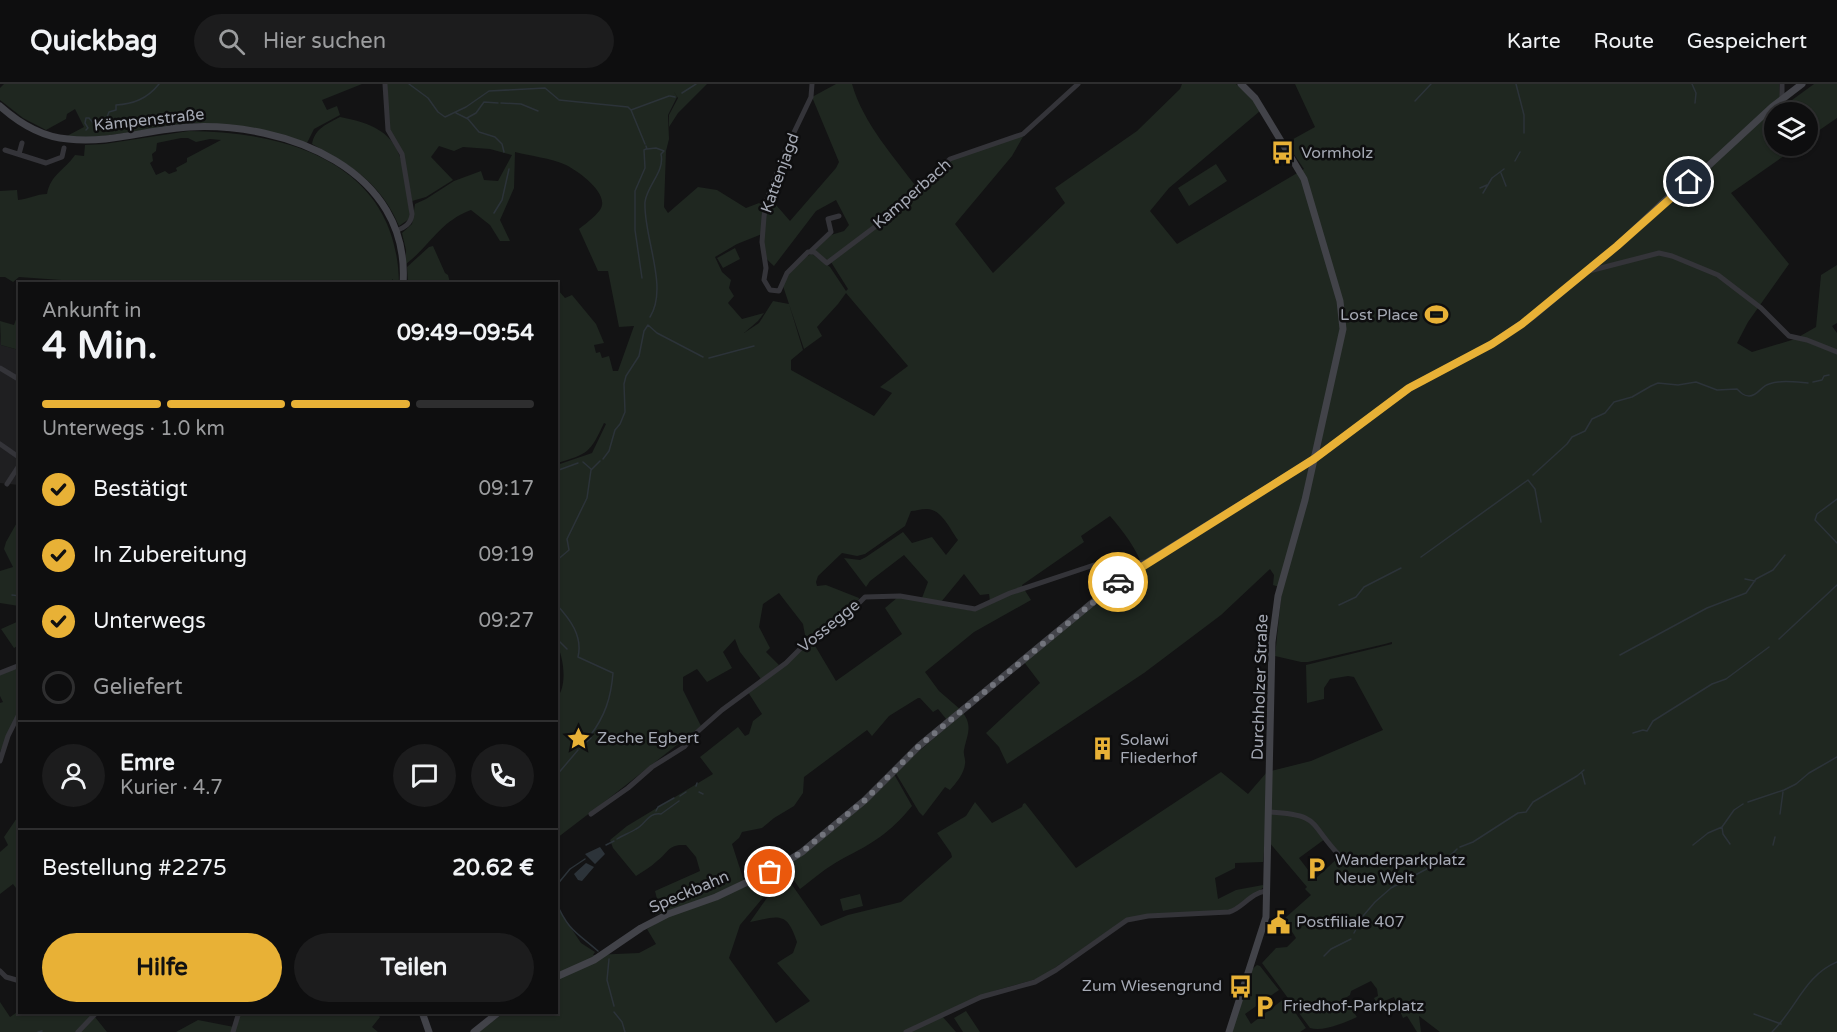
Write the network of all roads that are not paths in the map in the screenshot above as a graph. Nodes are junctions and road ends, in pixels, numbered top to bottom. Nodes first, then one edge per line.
1 (385, 84) edge
2 (812, 84) edge
3 (1078, 84) edge
4 (1242, 84) edge
5 (1782, 84) edge
6 (1802, 84) edge
7 (1782, 99) junction
8 (0, 106) edge
9 (22, 143) dead end
10 (64, 148) dead end
11 (5, 150) dead end
12 (19, 154) junction
13 (839, 216) dead end
14 (396, 231) junction
15 (811, 251) junction
16 (1585, 272) junction
17 (403, 282) edge
18 (1837, 352) edge
19 (0, 368) edge
20 (18, 380) edge
21 (0, 444) edge
22 (18, 457) edge
23 (1314, 459) junction
24 (18, 467) edge
25 (7, 484) dead end
26 (1149, 562) junction
27 (18, 666) edge
28 (0, 673) edge
29 (18, 716) edge
30 (0, 761) edge
31 (1269, 812) junction
32 (591, 814) dead end
33 (1339, 855) dead end
34 (1266, 891) junction
35 (0, 971) edge
36 (558, 976) edge
37 (18, 980) edge
38 (95, 1014) edge
39 (238, 1014) edge
40 (423, 1014) edge
41 (497, 1014) edge
42 (78, 1032) edge
43 (233, 1032) edge
44 (429, 1032) edge
45 (474, 1032) edge
46 (906, 1032) edge
47 (1229, 1032) edge

1 - 14 street
2 - 15 street, Kattenjagd
3 - 15 street, Kamperbach
4 - 23 street, Durchholzer Straße
5 - 7 street
6 - 7 street, Speckbahn
7 - 16 street, Speckbahn
8 - 14 street, Kämpenstraße
9 - 12 street
10 - 12 street
11 - 12 street
13 - 15 street
14 - 17 street, Kämpenstraße
16 - 18 street
16 - 23 street, Speckbahn
19 - 20 street
21 - 22 street
23 - 26 street, Speckbahn
23 - 31 street, Durchholzer Straße
24 - 25 street
26 - 32 street, Vossegge
26 - 36 street, Speckbahn
27 - 28 street
29 - 30 street
31 - 33 street
31 - 34 street, Durchholzer Straße
34 - 46 street
34 - 47 street, Durchholzer Straße
35 - 37 street
38 - 42 street
39 - 43 street
40 - 44 street
41 - 45 street

